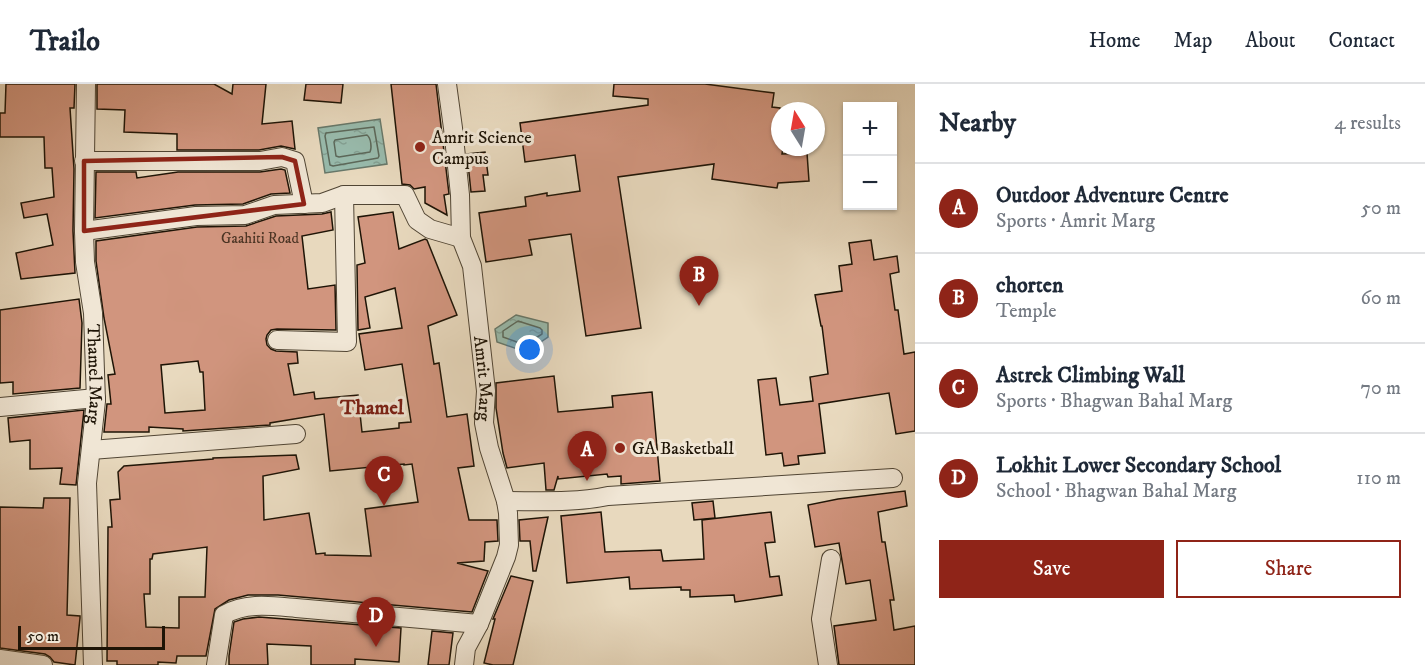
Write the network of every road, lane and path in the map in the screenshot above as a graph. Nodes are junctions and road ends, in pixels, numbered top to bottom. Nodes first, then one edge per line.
1 (86, 84) edge
2 (447, 84) edge
3 (84, 161) junction
4 (344, 195) junction
5 (304, 204) junction
6 (84, 231) junction
7 (461, 238) junction
8 (277, 340) dead end
9 (96, 398) junction
10 (0, 408) edge
11 (296, 434) dead end
12 (91, 450) junction
13 (893, 478) dead end
14 (506, 501) junction
15 (831, 559) dead end
16 (479, 624) junction
17 (0, 659) edge
18 (44, 665) edge
19 (93, 665) edge
20 (216, 665) edge
21 (464, 665) edge
22 (828, 665) edge

1 - 3 street, Thamel Marg
2 - 7 street, Amrit Marg
3 - 5 street
3 - 6 street, Thamel Marg
4 - 5 street
4 - 7 street
4 - 8 street
5 - 6 street
6 - 9 street, Thamel Marg
7 - 14 street, Amrit Marg
9 - 10 street
9 - 12 street, Thamel Marg
11 - 12 street
12 - 19 street, Thamel Marg
13 - 14 street
14 - 16 street, Amrit Marg
15 - 22 street
16 - 20 street
16 - 21 street, Amrit Marg
17 - 18 street

